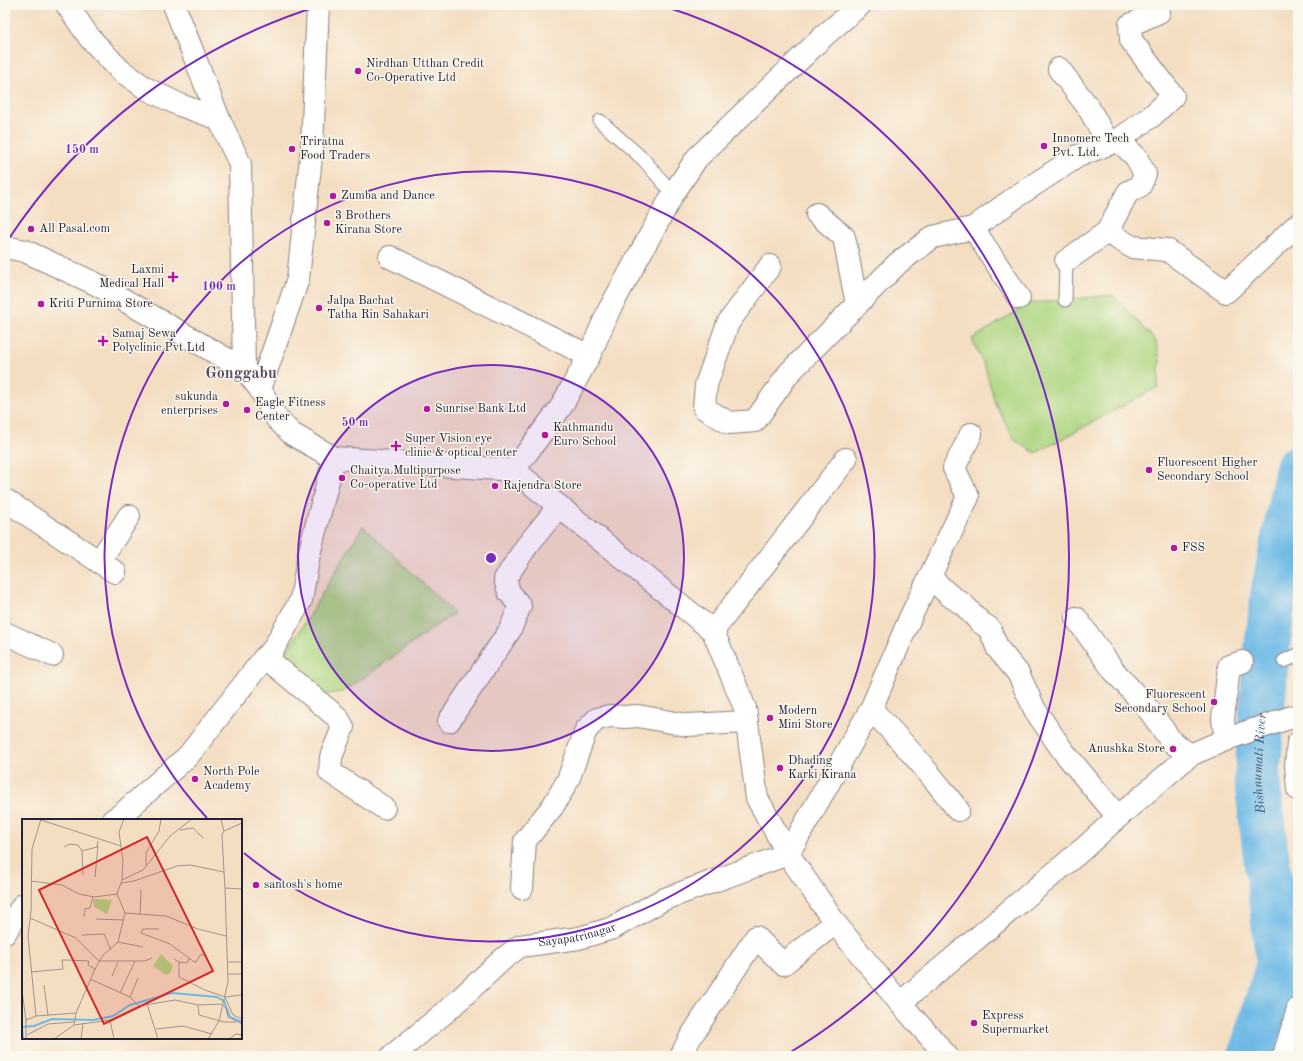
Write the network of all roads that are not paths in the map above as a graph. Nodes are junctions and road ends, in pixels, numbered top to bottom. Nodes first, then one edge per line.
1 (67, 5) edge
2 (174, 5) edge
3 (318, 5) edge
4 (860, 5) edge
5 (1159, 12) dead end
6 (1059, 69) dead end
7 (219, 119) junction
8 (600, 121) dead end
9 (1114, 142) junction
10 (673, 194) junction
11 (817, 214) dead end
12 (1298, 224) edge
13 (973, 228) junction
14 (1107, 232) junction
15 (5, 248) edge
16 (390, 257) dead end
17 (1066, 261) joint
18 (770, 266) dead end
19 (1019, 298) dead end
20 (1065, 300) dead end
21 (857, 305) junction
22 (589, 356) junction
23 (244, 369) junction
24 (260, 389) junction
25 (972, 434) dead end
26 (334, 458) junction
27 (846, 459) dead end
28 (514, 470) junction
29 (5, 500) edge
30 (559, 506) junction
31 (129, 516) dead end
32 (930, 577) junction
33 (1076, 618) dead end
34 (713, 631) junction
35 (5, 633) edge
36 (1298, 654) edge
37 (52, 655) dead end
38 (265, 657) junction
39 (1284, 661) dead end
40 (1242, 662) dead end
41 (871, 709) junction
42 (1288, 718) edge
43 (450, 721) dead end
44 (748, 722) junction
45 (1229, 738) junction
46 (1298, 743) edge
47 (1190, 755) junction
48 (1298, 789) edge
49 (384, 808) dead end
50 (958, 810) dead end
51 (1118, 817) junction
52 (114, 819) edge
53 (788, 854) junction
54 (522, 888) dead end
55 (22, 907) edge
56 (835, 923) junction
57 (5, 933) edge
58 (900, 1003) junction
59 (1298, 1009) edge
60 (392, 1056) edge
61 (681, 1056) edge
62 (947, 1056) edge
63 (1284, 1056) edge

1 - 7 street
2 - 7 street
3 - 24 street
4 - 10 street
5 - 9 street
6 - 9 street
7 - 23 street
8 - 10 lane
9 - 13 street
9 - 14 street
10 - 22 street
11 - 21 street
12 - 14 street
13 - 19 street
13 - 21 street
14 - 17 street
15 - 23 street
16 - 22 street
17 - 20 lane
18 - 21 street
22 - 28 street
23 - 24 street
24 - 26 street
25 - 32 street
26 - 28 street
26 - 38 street
27 - 34 street
28 - 30 street
29 - 31 street
30 - 34 street
30 - 43 street
32 - 41 street
32 - 51 street
33 - 47 street
34 - 44 street
35 - 37 street
36 - 39 lane
38 - 49 street
38 - 52 street
40 - 45 street
41 - 50 street
41 - 53 street
42 - 45 street
44 - 53 street
44 - 54 street
45 - 47 street
46 - 48 street
47 - 51 street
51 - 58 street
53 - 56 street
53 - 60 street, Sayapatrinagar
55 - 57 street
56 - 58 street
56 - 61 street
58 - 62 street
59 - 63 street

